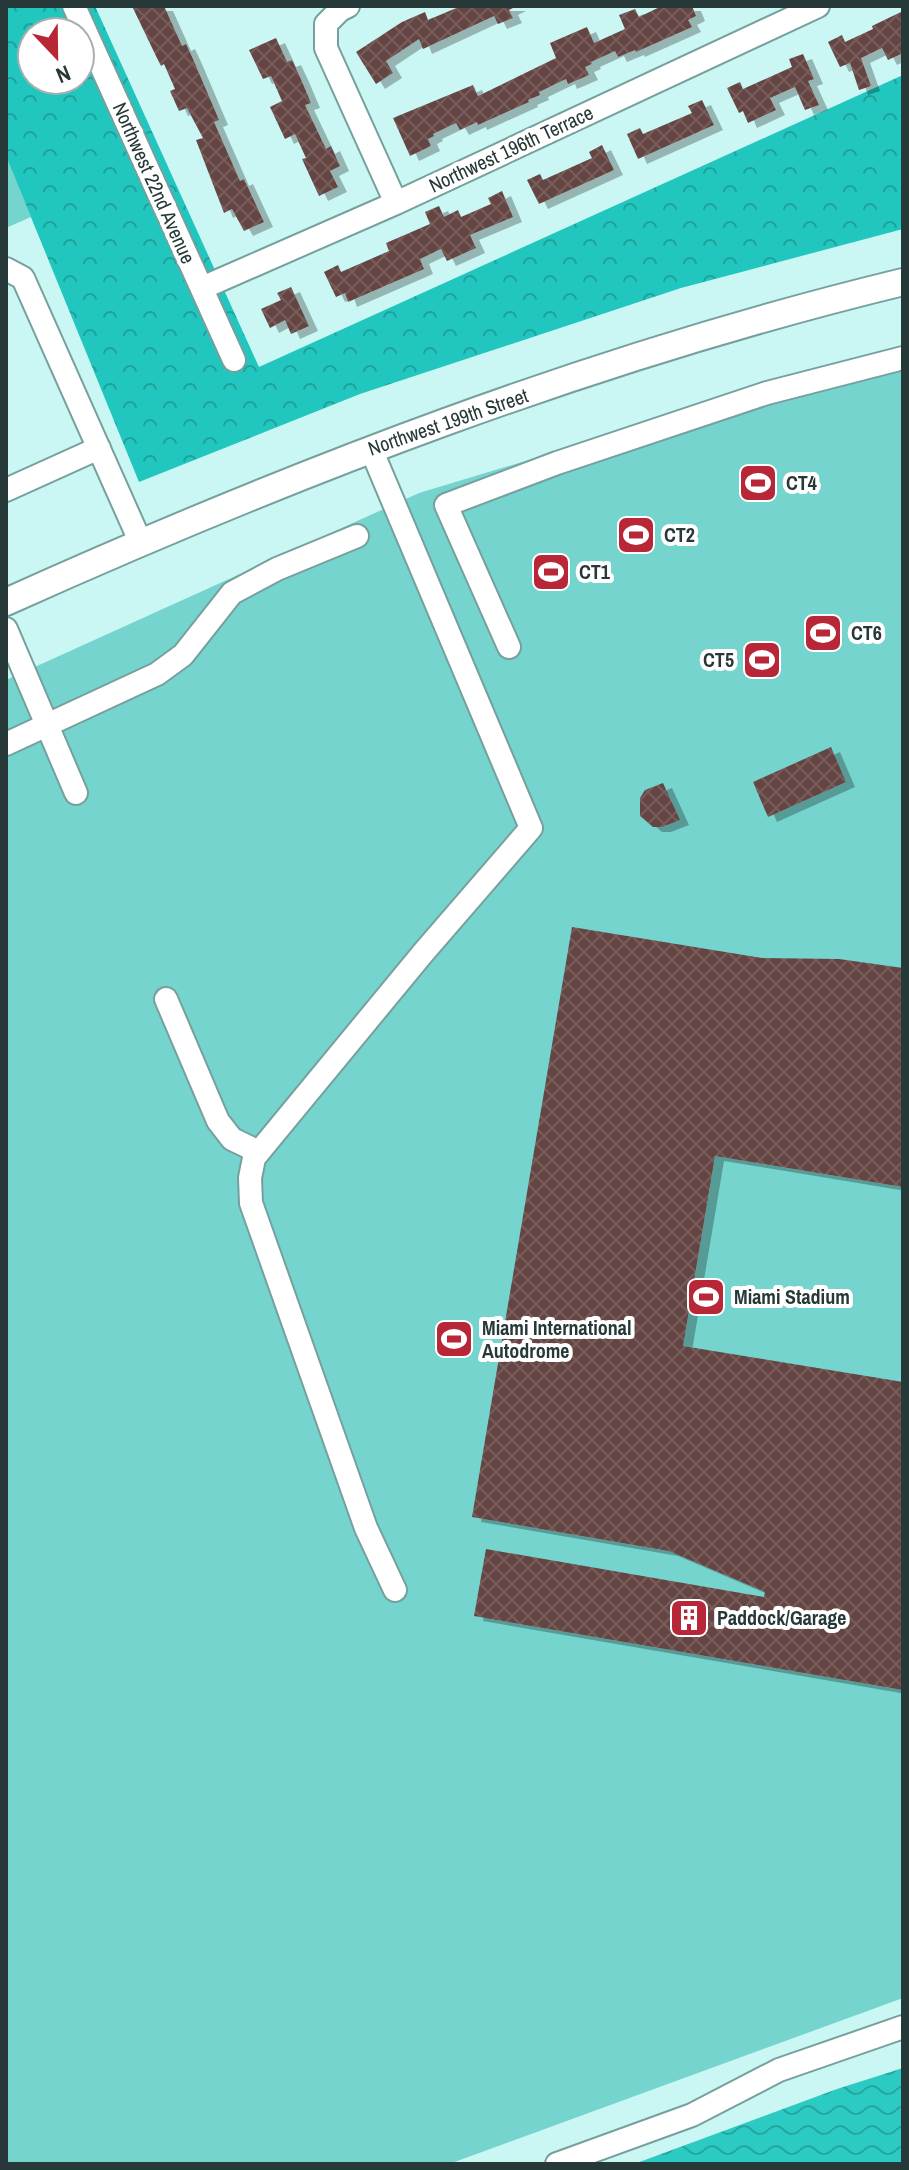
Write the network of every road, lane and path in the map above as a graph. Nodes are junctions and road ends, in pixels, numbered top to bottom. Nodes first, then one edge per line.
1 (74, 6) edge
2 (348, 6) edge
3 (818, 6) edge
4 (396, 203) junction
5 (6, 269) edge
6 (903, 282) edge
7 (202, 288) junction
8 (903, 358) edge
9 (234, 360) dead end
10 (99, 448) junction
11 (371, 449) junction
12 (9, 482) edge
13 (357, 536) dead end
14 (140, 541) junction
15 (6, 602) edge
16 (6, 629) edge
17 (509, 647) dead end
18 (48, 725) junction
19 (6, 744) edge
20 (76, 793) dead end
21 (166, 999) dead end
22 (259, 1152) junction
23 (395, 1590) dead end
24 (903, 2027) edge
25 (557, 2164) edge

1 - 7 street, Northwest 22nd Avenue
2 - 4 street
3 - 4 street, Northwest 196th Terrace
4 - 7 street, Northwest 196th Terrace
5 - 10 street
6 - 11 main road, Northwest 199th Street
7 - 9 street, Northwest 22nd Avenue
8 - 17 street
10 - 12 street
10 - 14 street
11 - 14 main road, Northwest 199th Street
11 - 22 street
13 - 18 street
14 - 15 main road, Northwest 199th Street
16 - 18 street
18 - 19 street
18 - 20 street
21 - 22 street
22 - 23 street
24 - 25 street

